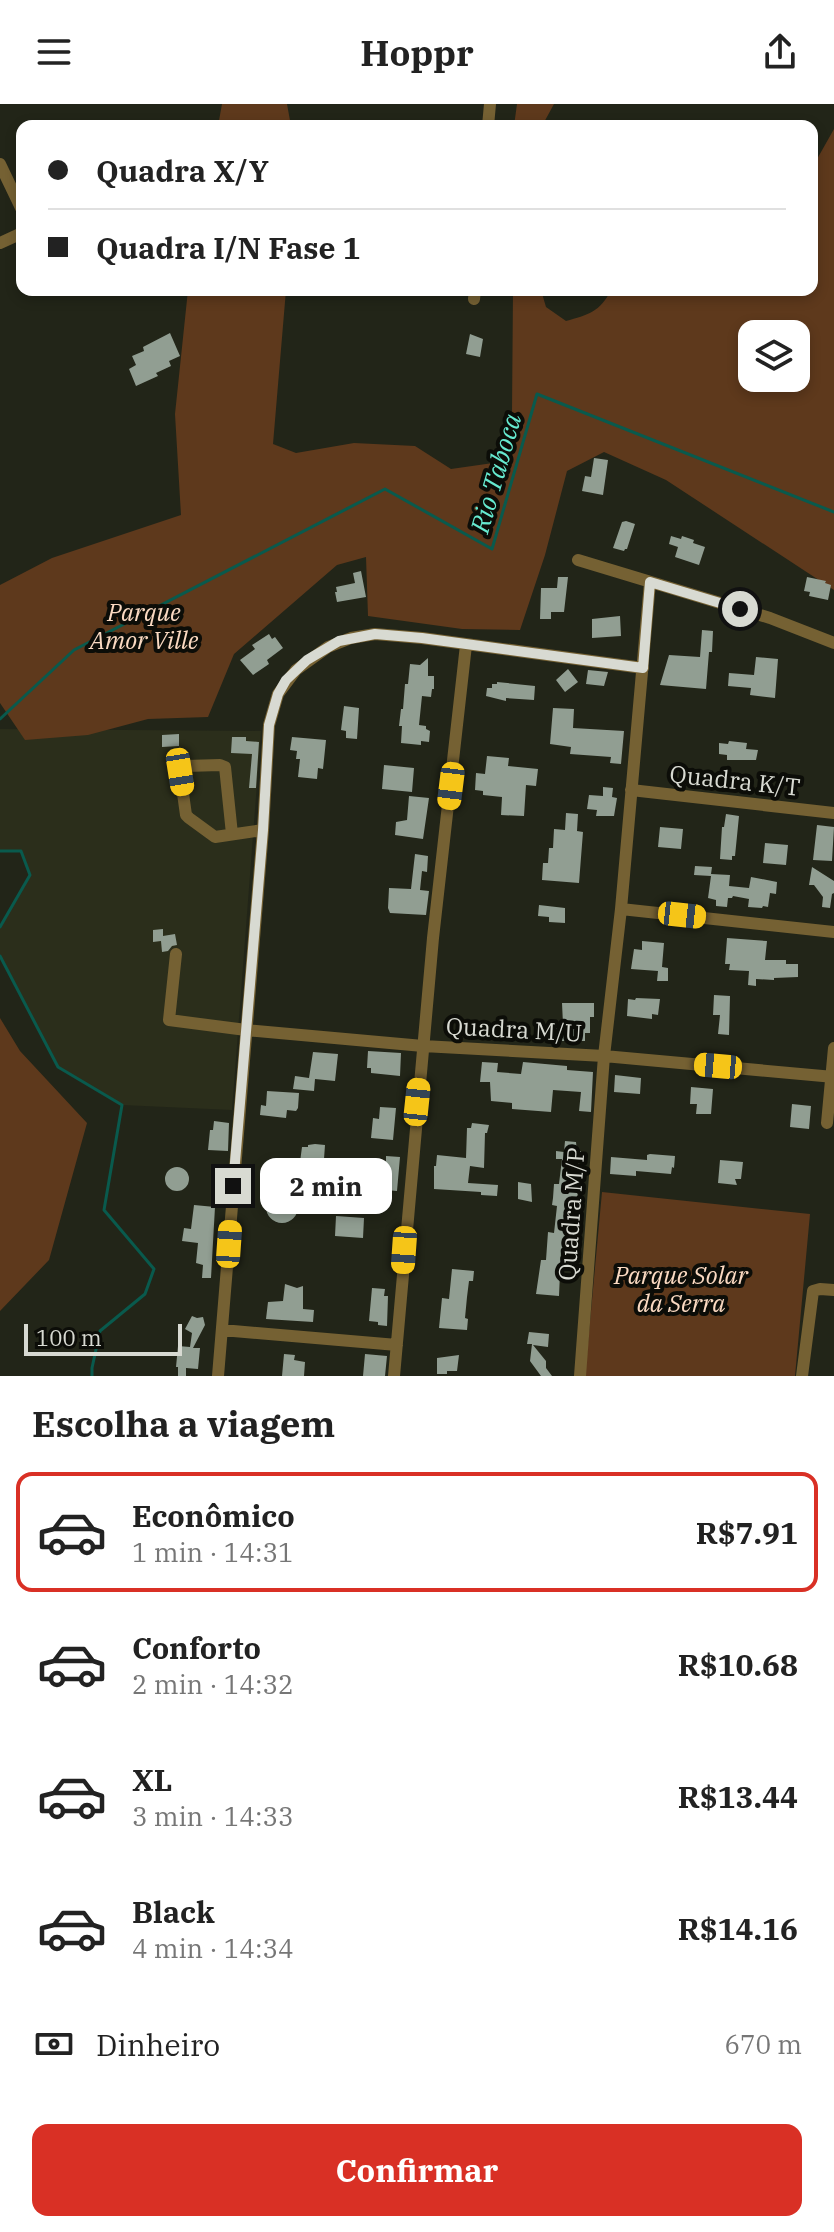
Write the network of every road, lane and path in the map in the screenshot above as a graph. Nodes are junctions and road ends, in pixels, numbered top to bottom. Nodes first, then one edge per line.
1 (0, 164) edge
2 (16, 197) edge
3 (578, 560) dead end
4 (650, 582) junction
5 (834, 643) edge
6 (466, 645) junction
7 (643, 668) junction
8 (631, 790) junction
9 (834, 813) edge
10 (263, 830) junction
11 (232, 834) junction
12 (621, 909) junction
13 (834, 932) edge
14 (176, 954) dead end
15 (246, 1030) junction
16 (423, 1046) junction
17 (834, 1048) edge
18 (604, 1056) junction
19 (833, 1077) edge
20 (827, 1123) dead end
21 (834, 1290) edge
22 (222, 1330) junction
23 (397, 1345) junction
24 (218, 1376) edge
25 (394, 1376) edge
26 (580, 1376) edge
27 (802, 1376) edge

1 - 2 street
3 - 4 street
4 - 5 street
4 - 7 street, Quadra M/P
6 - 7 street
6 - 10 street
6 - 16 street
7 - 8 street, Quadra M/P
8 - 9 street, Quadra K/T
8 - 12 street, Quadra M/P
10 - 11 street
10 - 15 street
11 - 11 street
12 - 13 street
12 - 18 street, Quadra M/P
14 - 15 street, Quadra M/U
15 - 16 street, Quadra M/U
15 - 22 street
16 - 18 street, Quadra M/U
16 - 23 street
17 - 19 street
18 - 19 street, Quadra M/U
18 - 26 street, Quadra M/P
19 - 20 street
21 - 27 street
22 - 23 street
22 - 24 street
23 - 25 street

